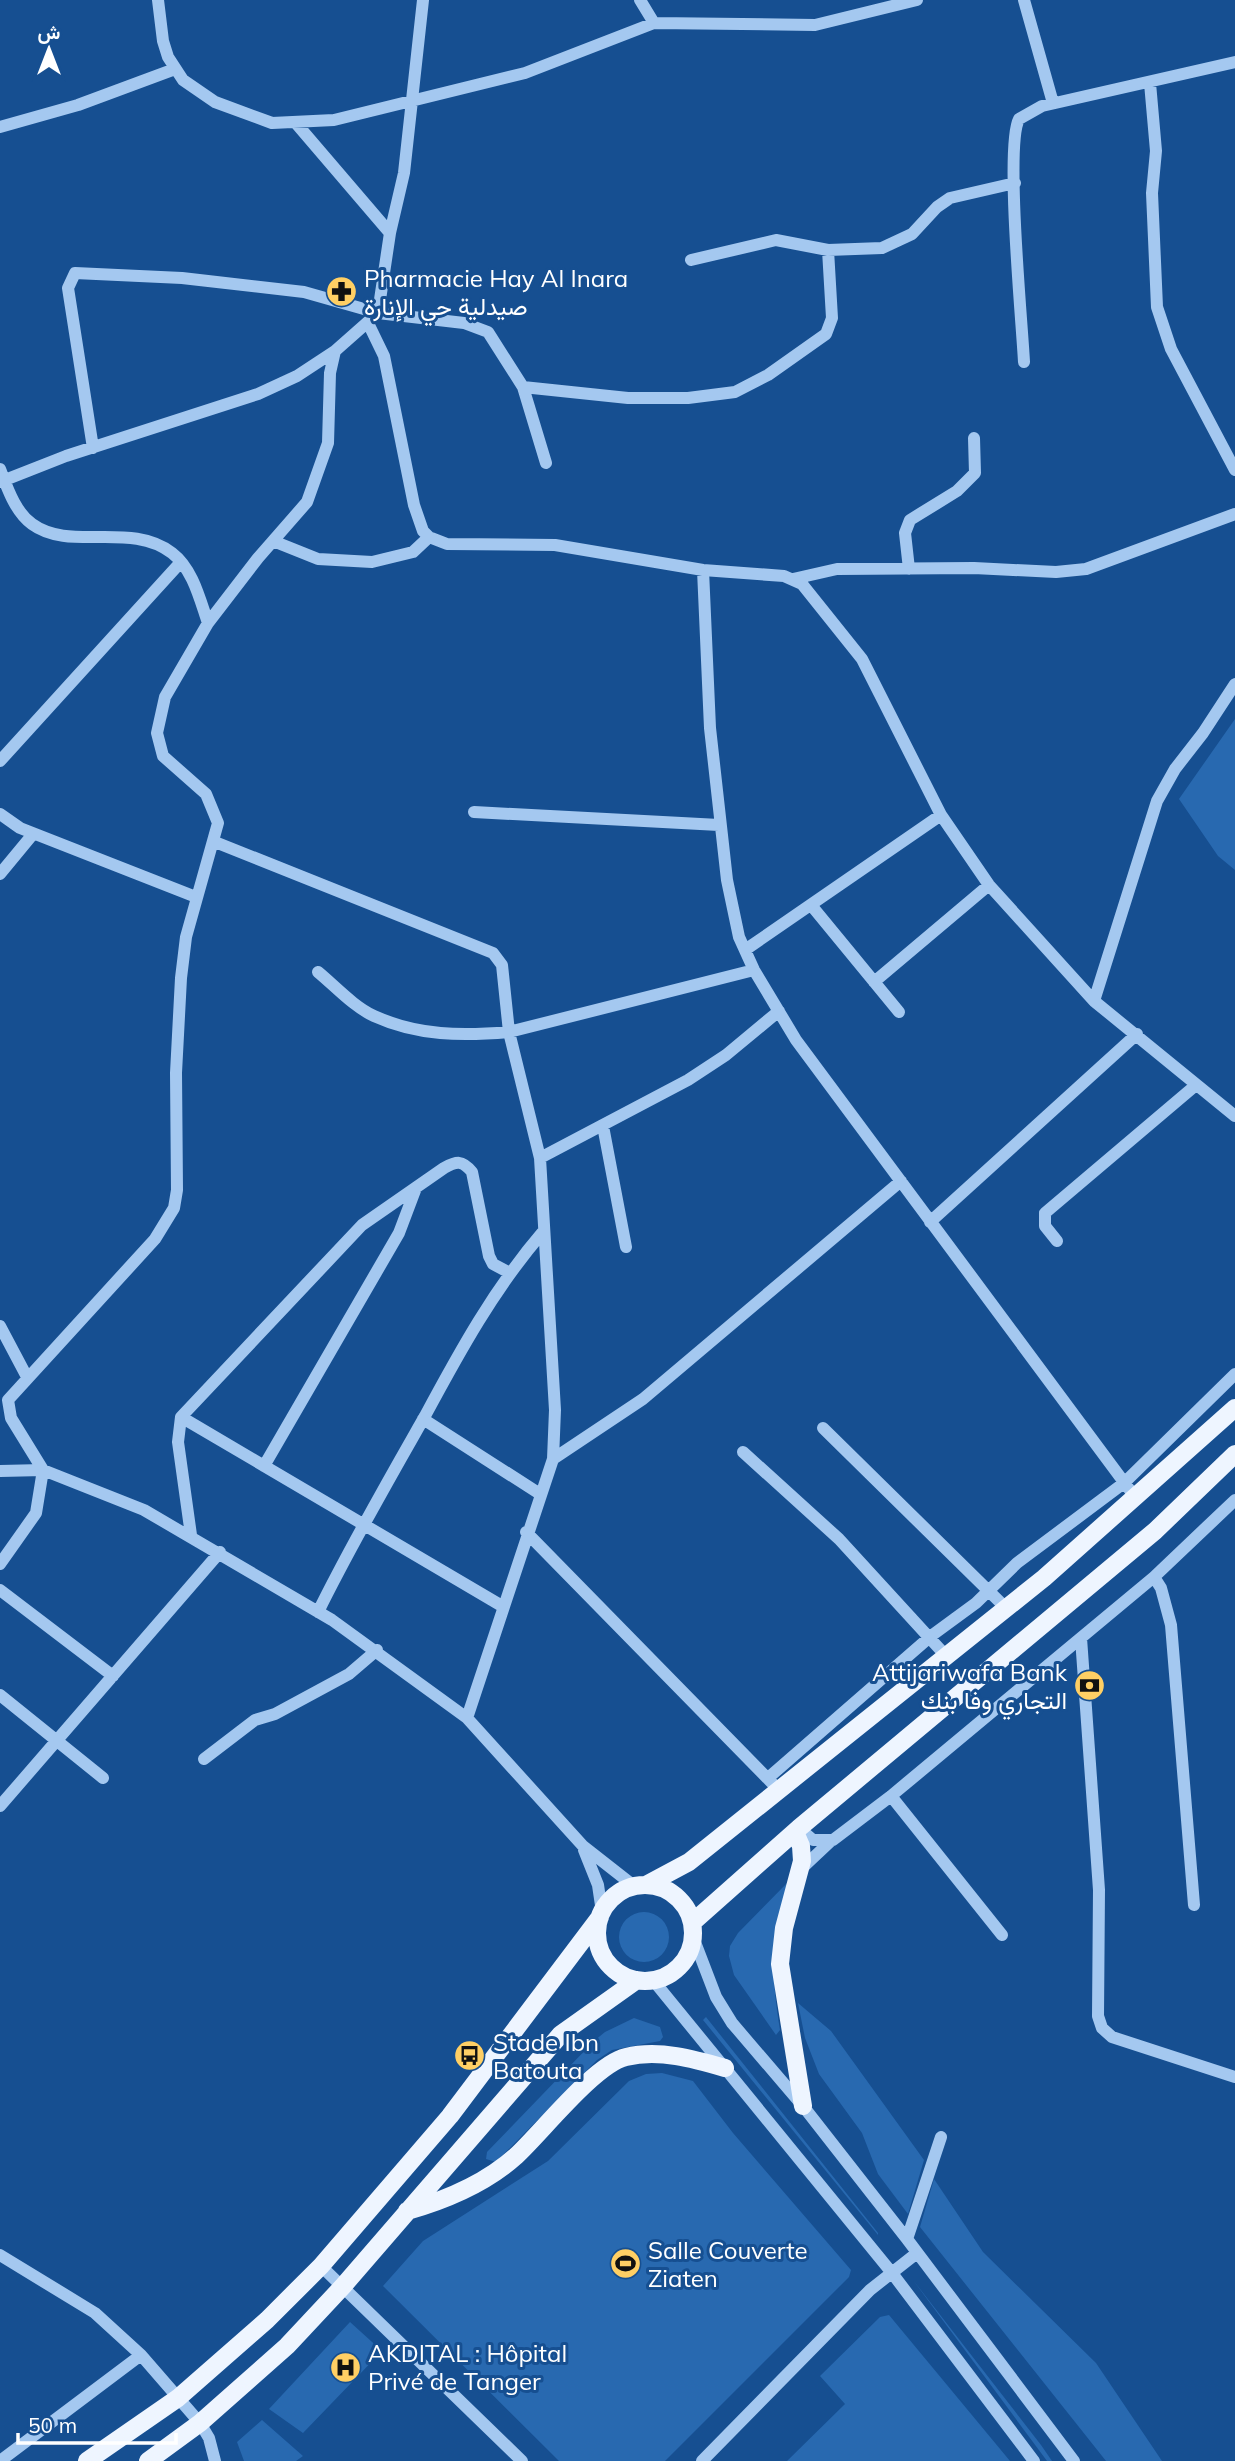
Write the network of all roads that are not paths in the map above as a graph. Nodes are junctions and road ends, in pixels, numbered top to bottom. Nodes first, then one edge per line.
1 (158, 0) edge
2 (423, 0) edge
3 (640, 0) edge
4 (916, 0) edge
5 (1024, 0) edge
6 (654, 23) junction
7 (1235, 62) edge
8 (175, 69) junction
9 (1150, 83) junction
10 (412, 101) junction
11 (1054, 103) junction
12 (295, 122) junction
13 (0, 127) edge
14 (1015, 183) junction
15 (390, 233) junction
16 (828, 250) junction
17 (691, 260) dead end
18 (378, 313) junction
19 (369, 323) junction
20 (335, 351) junction
21 (1024, 362) dead end
22 (523, 387) junction
23 (974, 438) dead end
24 (93, 448) junction
25 (545, 463) dead end
26 (1235, 470) edge
27 (1, 476) edge
28 (1235, 514) edge
29 (429, 537) junction
30 (273, 541) junction
31 (180, 563) junction
32 (909, 569) junction
33 (704, 570) junction
34 (793, 579) junction
35 (208, 624) junction
36 (1235, 684) edge
37 (0, 761) edge
38 (474, 812) dead end
39 (0, 814) edge
40 (942, 815) junction
41 (719, 825) junction
42 (33, 834) junction
43 (215, 842) junction
44 (0, 874) edge
45 (989, 885) junction
46 (196, 897) junction
47 (811, 905) junction
48 (745, 950) junction
49 (754, 970) junction
50 (318, 972) dead end
51 (874, 982) junction
52 (1094, 1001) junction
53 (779, 1011) junction
54 (899, 1012) dead end
55 (509, 1032) junction
56 (1137, 1034) junction
57 (1196, 1085) junction
58 (1235, 1116) edge
59 (603, 1126) junction
60 (540, 1158) junction
61 (901, 1181) junction
62 (416, 1188) junction
63 (930, 1223) junction
64 (542, 1233) junction
65 (1057, 1241) dead end
66 (626, 1247) dead end
67 (508, 1272) junction
68 (0, 1326) edge
69 (1235, 1374) edge
70 (27, 1377) junction
71 (1235, 1408) edge
72 (181, 1417) junction
73 (423, 1419) junction
74 (823, 1428) dead end
75 (743, 1452) dead end
76 (1235, 1454) edge
77 (553, 1459) junction
78 (264, 1466) junction
79 (43, 1470) junction
80 (0, 1471) edge
81 (1129, 1490) junction
82 (540, 1494) junction
83 (1235, 1500) edge
84 (361, 1525) junction
85 (526, 1532) junction
86 (191, 1535) junction
87 (220, 1552) junction
88 (0, 1564) edge
89 (1154, 1577) junction
90 (0, 1590) edge
91 (990, 1590) junction
92 (502, 1606) junction
93 (1007, 1609) junction
94 (318, 1612) junction
95 (931, 1636) junction
96 (1081, 1637) junction
97 (377, 1650) junction
98 (947, 1657) junction
99 (113, 1676) junction
100 (0, 1695) edge
101 (467, 1718) junction
102 (58, 1740) junction
103 (204, 1759) dead end
104 (103, 1778) dead end
105 (773, 1784) junction
106 (891, 1796) junction
107 (0, 1806) edge
108 (797, 1830) junction
109 (833, 1840) junction
110 (583, 1846) junction
111 (799, 1871) junction
112 (640, 1885) junction
113 (1194, 1905) dead end
114 (601, 1914) junction
115 (693, 1930) junction
116 (1002, 1935) dead end
117 (645, 1980) junction
118 (725, 2068) junction
119 (1235, 2077) edge
120 (803, 2106) junction
121 (941, 2137) dead end
122 (407, 2211) junction
123 (907, 2239) junction
124 (917, 2253) junction
125 (0, 2255) edge
126 (321, 2266) junction
127 (892, 2273) junction
128 (344, 2285) junction
129 (141, 2356) junction
130 (178, 2398) junction
131 (200, 2423) junction
132 (0, 2461) edge
133 (87, 2461) edge
134 (148, 2461) edge
135 (215, 2461) edge
136 (522, 2461) edge
137 (702, 2461) edge
138 (1034, 2461) edge
139 (1074, 2461) edge

1 - 8 street
2 - 10 street
3 - 6 street
4 - 6 street
5 - 11 street
6 - 10 street
7 - 9 street
8 - 12 street
8 - 13 street
9 - 11 street
9 - 26 street
10 - 12 street
10 - 15 street
11 - 14 street
12 - 15 street
14 - 16 street
14 - 21 street
15 - 18 street
16 - 17 street
16 - 22 street
18 - 19 street
18 - 22 street
18 - 24 street
19 - 20 street
19 - 29 street
20 - 24 street
20 - 30 street
22 - 25 street
23 - 32 street
24 - 27 street
27 - 31 street
28 - 32 street
29 - 30 street
29 - 33 street
30 - 35 street
31 - 35 street
31 - 37 street
32 - 34 street
33 - 34 street
33 - 41 street
34 - 40 street
35 - 43 street
36 - 52 street
38 - 41 street
39 - 42 street
40 - 45 street
40 - 47 street
41 - 48 street
42 - 44 street
42 - 46 street
43 - 46 street
43 - 55 street
45 - 51 street
45 - 52 street
46 - 70 street
47 - 48 street
47 - 51 street
48 - 49 street
49 - 53 street
49 - 55 street
50 - 55 street
51 - 54 street
52 - 56 street
53 - 59 street
53 - 61 street
55 - 60 street
56 - 57 street
56 - 63 street
57 - 58 street
57 - 65 street
59 - 60 street
59 - 66 street
60 - 64 street
61 - 63 street
61 - 77 street
62 - 67 street
62 - 72 street
62 - 78 street
63 - 81 street
64 - 67 street
64 - 77 street
67 - 73 street
68 - 70 street
69 - 81 street
70 - 79 street
71 - 81 main road
72 - 78 street
72 - 86 street
73 - 82 street
73 - 84 street
74 - 91 street
75 - 95 street
76 - 108 main road
77 - 82 street
78 - 84 street
79 - 80 street
79 - 86 street
79 - 88 street
81 - 91 street
81 - 93 main road
82 - 85 street
83 - 89 street
84 - 92 street
84 - 94 street
85 - 92 street
85 - 105 street
86 - 87 street
87 - 94 street
87 - 99 street
89 - 96 street
89 - 113 street
90 - 99 street
91 - 93 street
91 - 95 street
92 - 101 street
93 - 98 main road
94 - 97 street
95 - 98 street
95 - 105 street
96 - 106 street
96 - 119 street
97 - 101 street
97 - 103 street
98 - 105 main road
99 - 102 street
100 - 102 street
101 - 110 street
102 - 104 street
102 - 107 street
105 - 112 main road
106 - 109 street
106 - 116 street
108 - 109 street
108 - 111 main road
108 - 115 main road
109 - 111 street
110 - 112 street
110 - 114 street
111 - 120 main road
112 - 114 main road
112 - 115 main road
114 - 117 main road
114 - 126 main road
115 - 117 main road
115 - 120 street
117 - 118 street
117 - 122 main road
118 - 122 main road
118 - 127 street
120 - 123 street
121 - 123 street
122 - 128 main road
123 - 124 street
124 - 127 street
124 - 139 street
125 - 129 street
126 - 128 street
126 - 130 main road
127 - 137 street
127 - 138 street
128 - 131 main road
128 - 136 street
129 - 130 street
129 - 132 street
130 - 131 street
130 - 133 main road
131 - 134 main road
131 - 135 street

